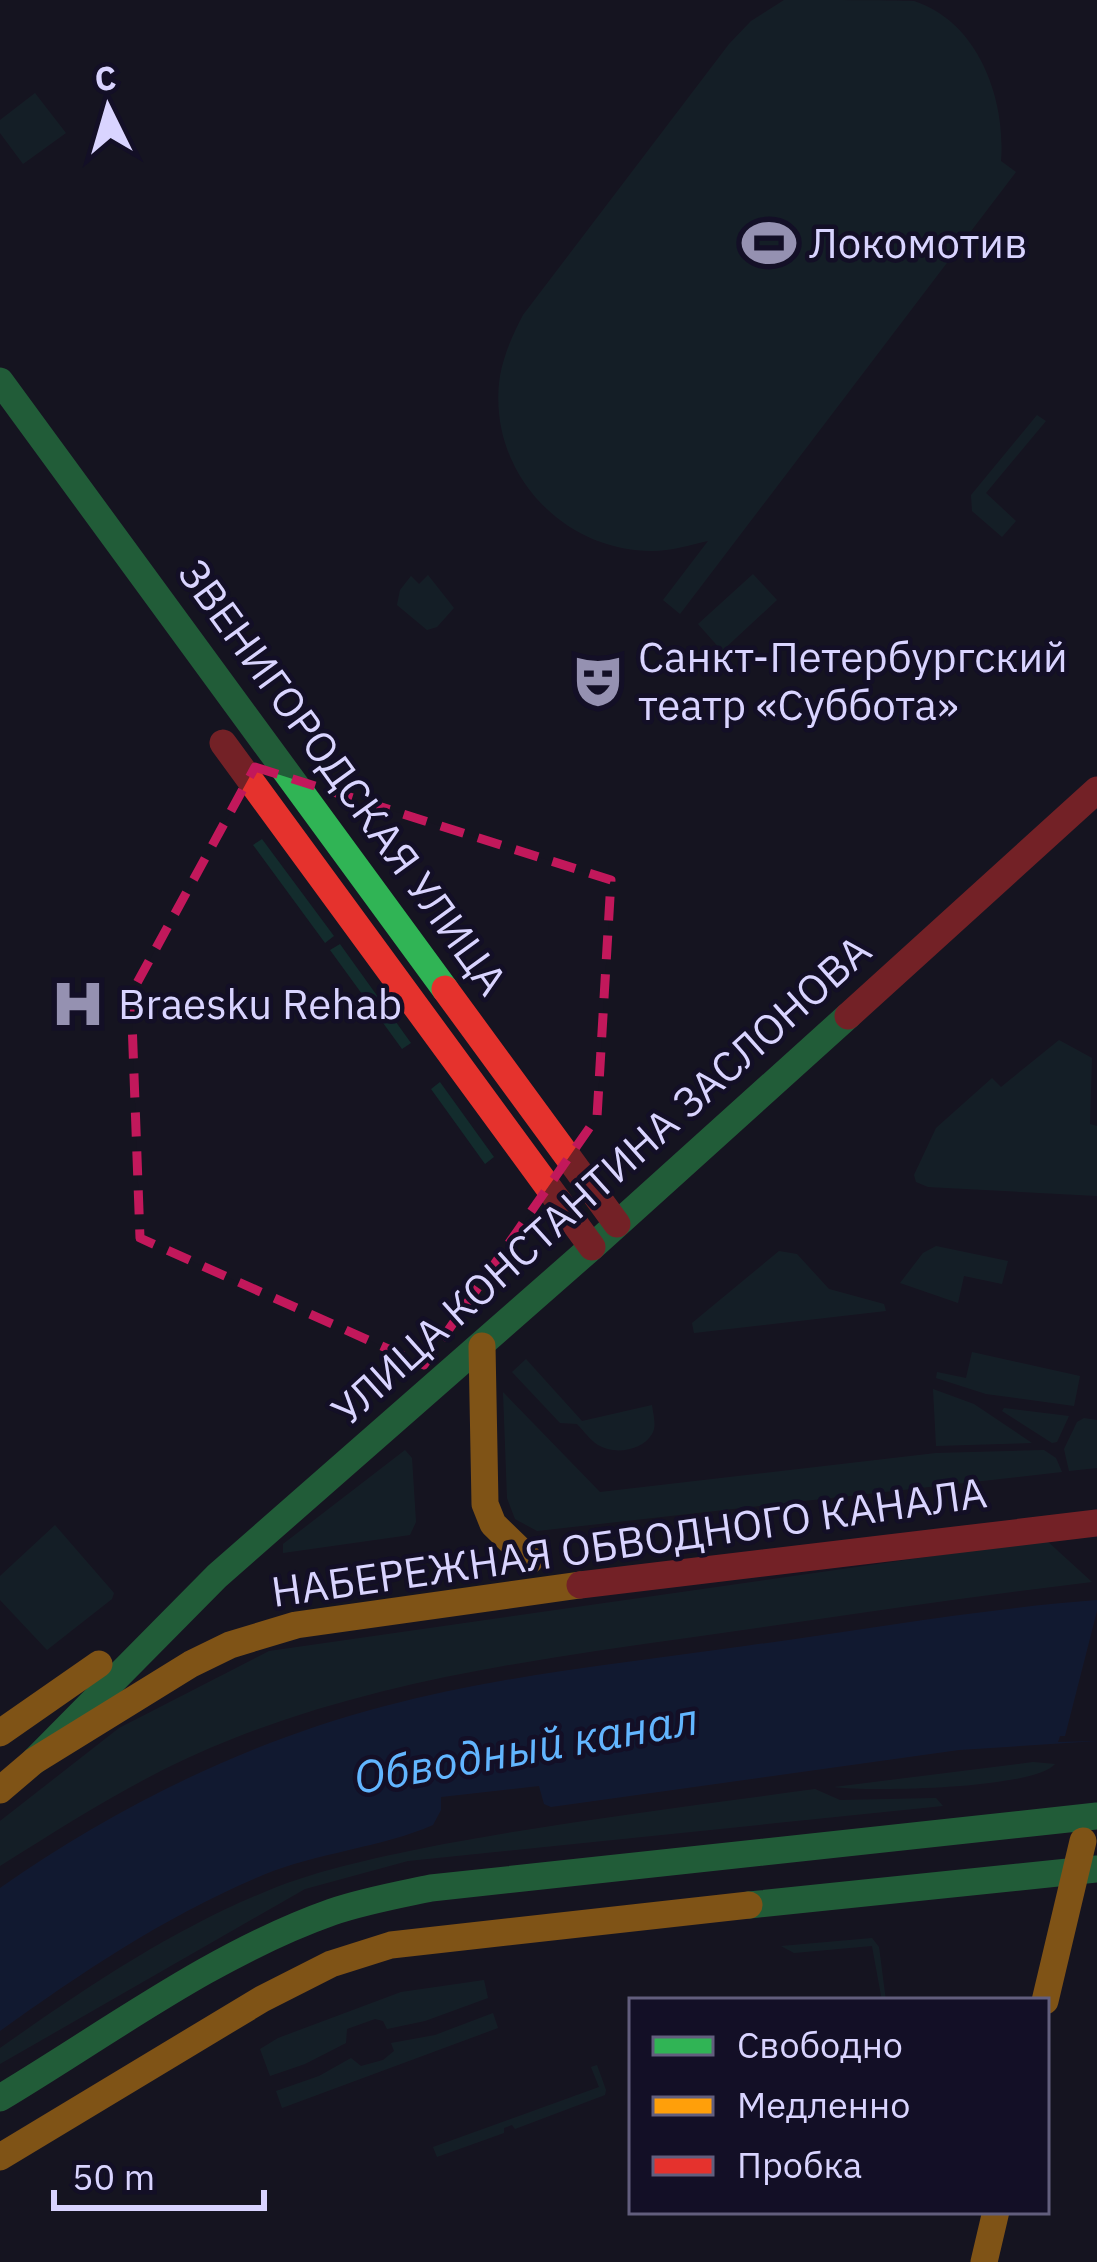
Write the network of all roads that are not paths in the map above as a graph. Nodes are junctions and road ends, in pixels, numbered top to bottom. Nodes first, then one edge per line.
1 (0, 381) edge
2 (208, 723) dead end
3 (1097, 790) edge
4 (617, 1224) junction
5 (592, 1247) junction
6 (482, 1346) junction
7 (1097, 1523) edge
8 (488, 1565) dead end
9 (218, 1612) dead end
10 (160, 1631) junction
11 (0, 1733) edge
12 (34, 1761) junction
13 (1097, 1784) edge
14 (0, 1790) edge
15 (1093, 1817) edge
16 (1086, 1871) edge
17 (1046, 1998) edge
18 (0, 2098) edge
19 (0, 2157) edge
20 (995, 2214) edge
21 (984, 2262) edge

1 - 4 main road, ЗВЕНИГОРОДСКАЯ УЛИЦА
2 - 5 main road, ЗВЕНИГОРОДСКАЯ УЛИЦА
3 - 4 main road, УЛИЦА КОНСТАНТИНА ЗАСЛОНОВА
4 - 5 main road, УЛИЦА КОНСТАНТИНА ЗАСЛОНОВА
5 - 6 main road, УЛИЦА КОНСТАНТИНА ЗАСЛОНОВА
6 - 8 main road, НАБЕРЕЖНАЯ ОБВОДНОГО КАНАЛА
6 - 10 main road, УЛИЦА КОНСТАНТИНА ЗАСЛОНОВА
7 - 12 main road, НАБЕРЕЖНАЯ ОБВОДНОГО КАНАЛА
9 - 10 main road, НАБЕРЕЖНАЯ ОБВОДНОГО КАНАЛА
10 - 11 main road, НАБЕРЕЖНАЯ ОБВОДНОГО КАНАЛА
10 - 12 main road
12 - 14 main road, НАБЕРЕЖНАЯ ОБВОДНОГО КАНАЛА
13 - 15 main road
15 - 16 main road
15 - 18 main road
16 - 17 main road
16 - 19 main road
20 - 21 main road

